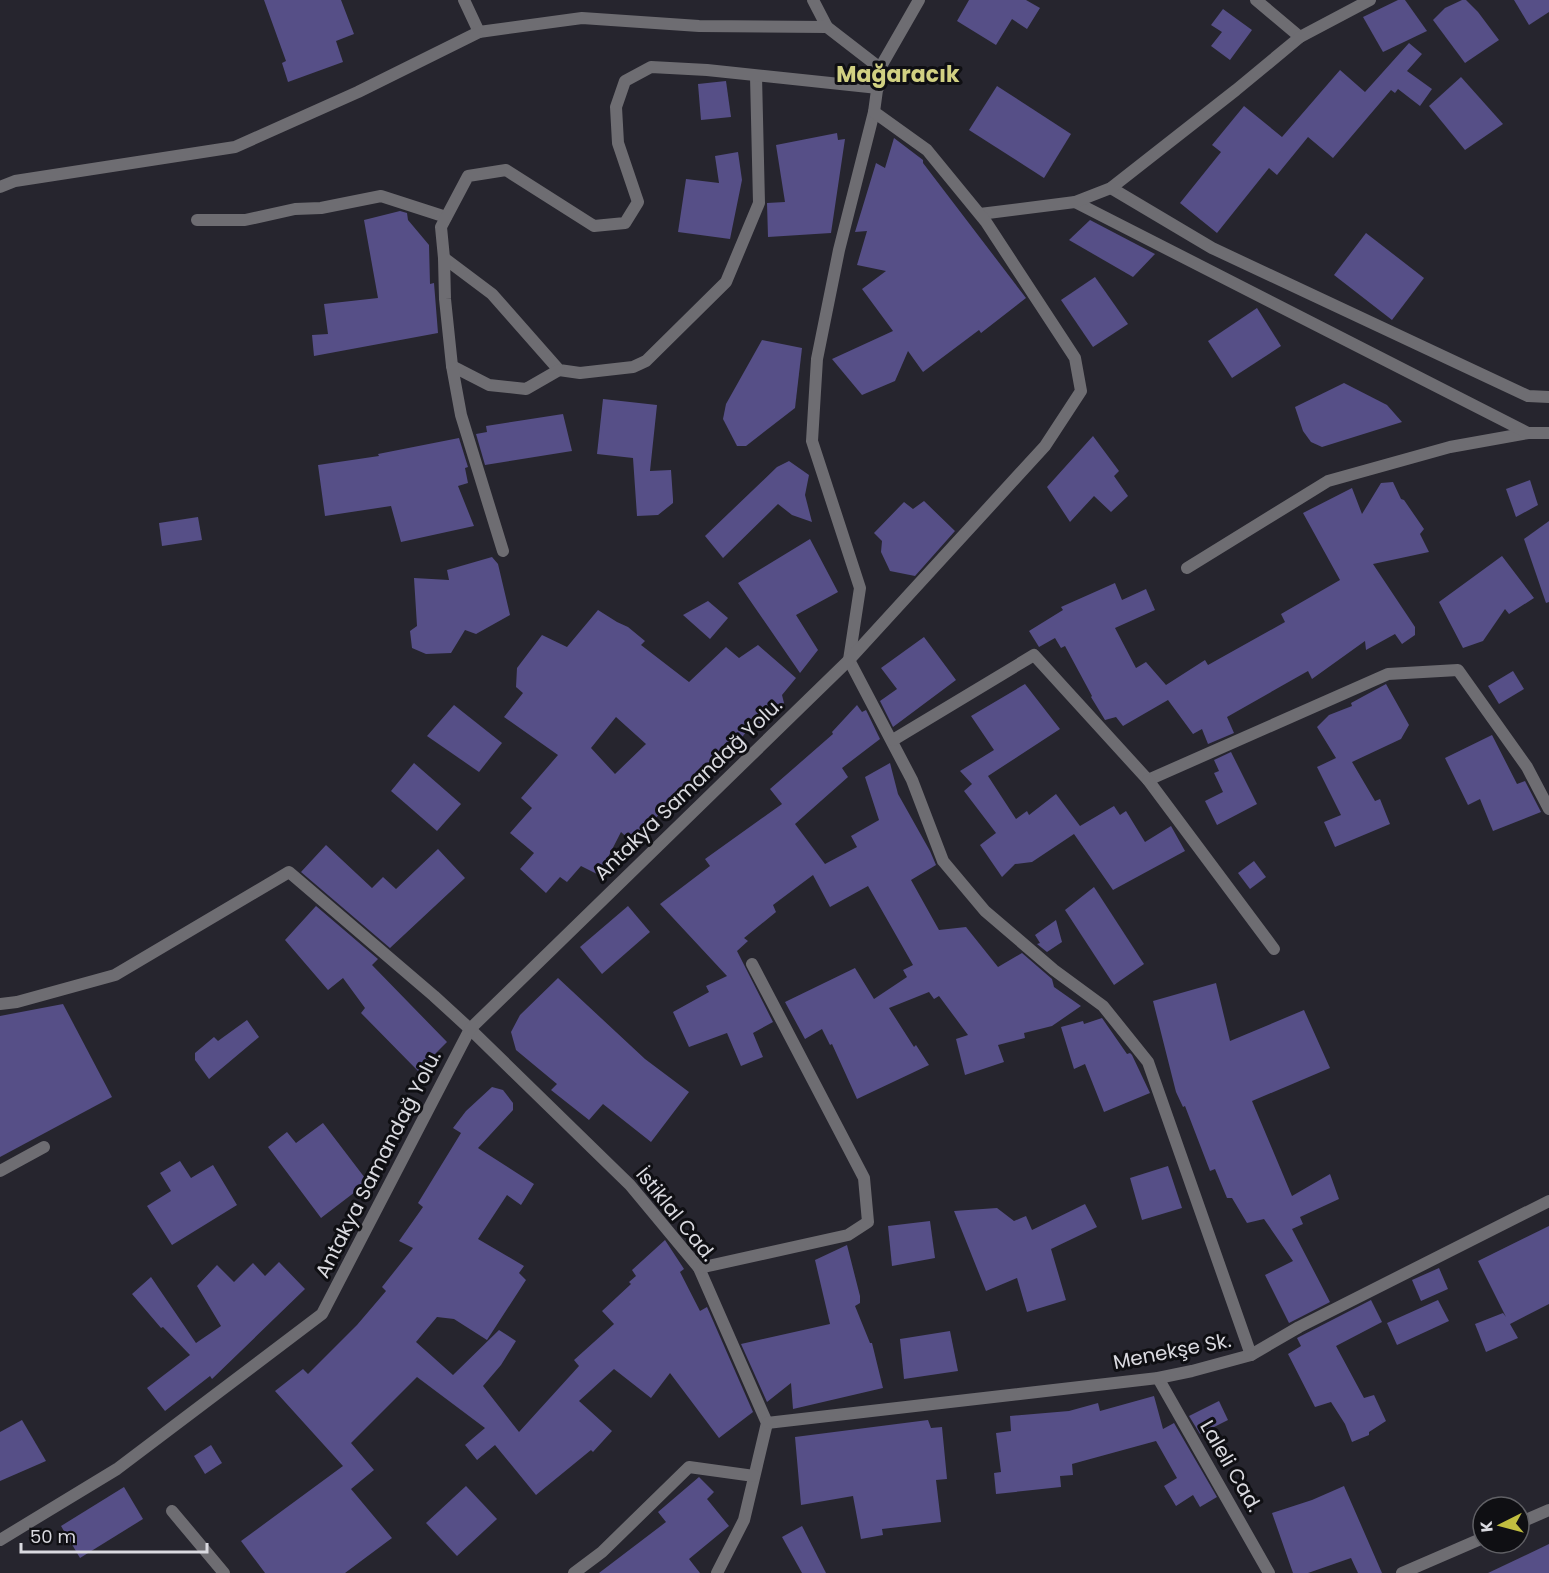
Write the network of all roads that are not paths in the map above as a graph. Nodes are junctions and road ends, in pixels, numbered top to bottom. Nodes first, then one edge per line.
1 (464, 0) edge
2 (813, 0) edge
3 (919, 0) edge
4 (1256, 0) edge
5 (1370, 0) edge
6 (827, 27) junction
7 (479, 32) junction
8 (1300, 37) junction
9 (880, 68) junction
10 (756, 76) junction
11 (878, 88) junction
12 (874, 112) junction
13 (0, 187) edge
14 (1111, 188) junction
15 (1075, 202) junction
16 (980, 214) junction
17 (446, 217) junction
18 (197, 220) dead end
19 (444, 258) junction
20 (452, 366) junction
21 (560, 370) junction
22 (1549, 397) edge
23 (1528, 433) junction
24 (1549, 433) edge
25 (503, 551) dead end
26 (1187, 568) dead end
27 (849, 660) junction
28 (892, 740) junction
29 (1148, 780) junction
30 (1549, 809) edge
31 (1274, 949) dead end
32 (752, 964) dead end
33 (0, 1004) edge
34 (470, 1029) junction
35 (44, 1147) dead end
36 (0, 1171) edge
37 (1549, 1201) edge
38 (699, 1268) junction
39 (1251, 1355) junction
40 (1158, 1378) junction
41 (767, 1423) junction
42 (754, 1476) junction
43 (1549, 1510) edge
44 (172, 1511) dead end
45 (1531, 1518) edge
46 (0, 1540) edge
47 (1471, 1543) edge
48 (224, 1573) edge
49 (574, 1573) edge
50 (717, 1573) edge
51 (1269, 1573) edge
52 (1402, 1573) edge

1 - 7 street
2 - 6 street
3 - 9 street
4 - 8 street
5 - 8 street
6 - 7 street
6 - 9 street
7 - 13 street
8 - 14 street
9 - 11 street
10 - 11 street
10 - 17 street
10 - 21 street
11 - 12 street
12 - 16 street, Antakya Samandağ Yolu.
12 - 27 street
14 - 15 street
14 - 22 street
15 - 16 street
15 - 23 street
16 - 27 street, Antakya Samandağ Yolu.
17 - 18 street
17 - 19 street
19 - 20 street
19 - 21 street
20 - 21 street
20 - 25 street
23 - 24 street
23 - 26 street
27 - 28 street
27 - 34 street, Antakya Samandağ Yolu.
28 - 29 street
28 - 39 street
29 - 30 street
29 - 31 street
32 - 38 street
33 - 34 street, İstiklal Cad.
34 - 38 street, İstiklal Cad.
34 - 46 street, Antakya Samandağ Yolu.
35 - 36 street
37 - 39 street, Menekşe Sk.
38 - 41 street, İstiklal Cad.
39 - 40 street, Menekşe Sk.
40 - 41 street, Menekşe Sk.
40 - 51 street, Laleli Cad.
41 - 42 street
42 - 49 street
42 - 50 street
43 - 45 street
44 - 48 street
47 - 52 street

